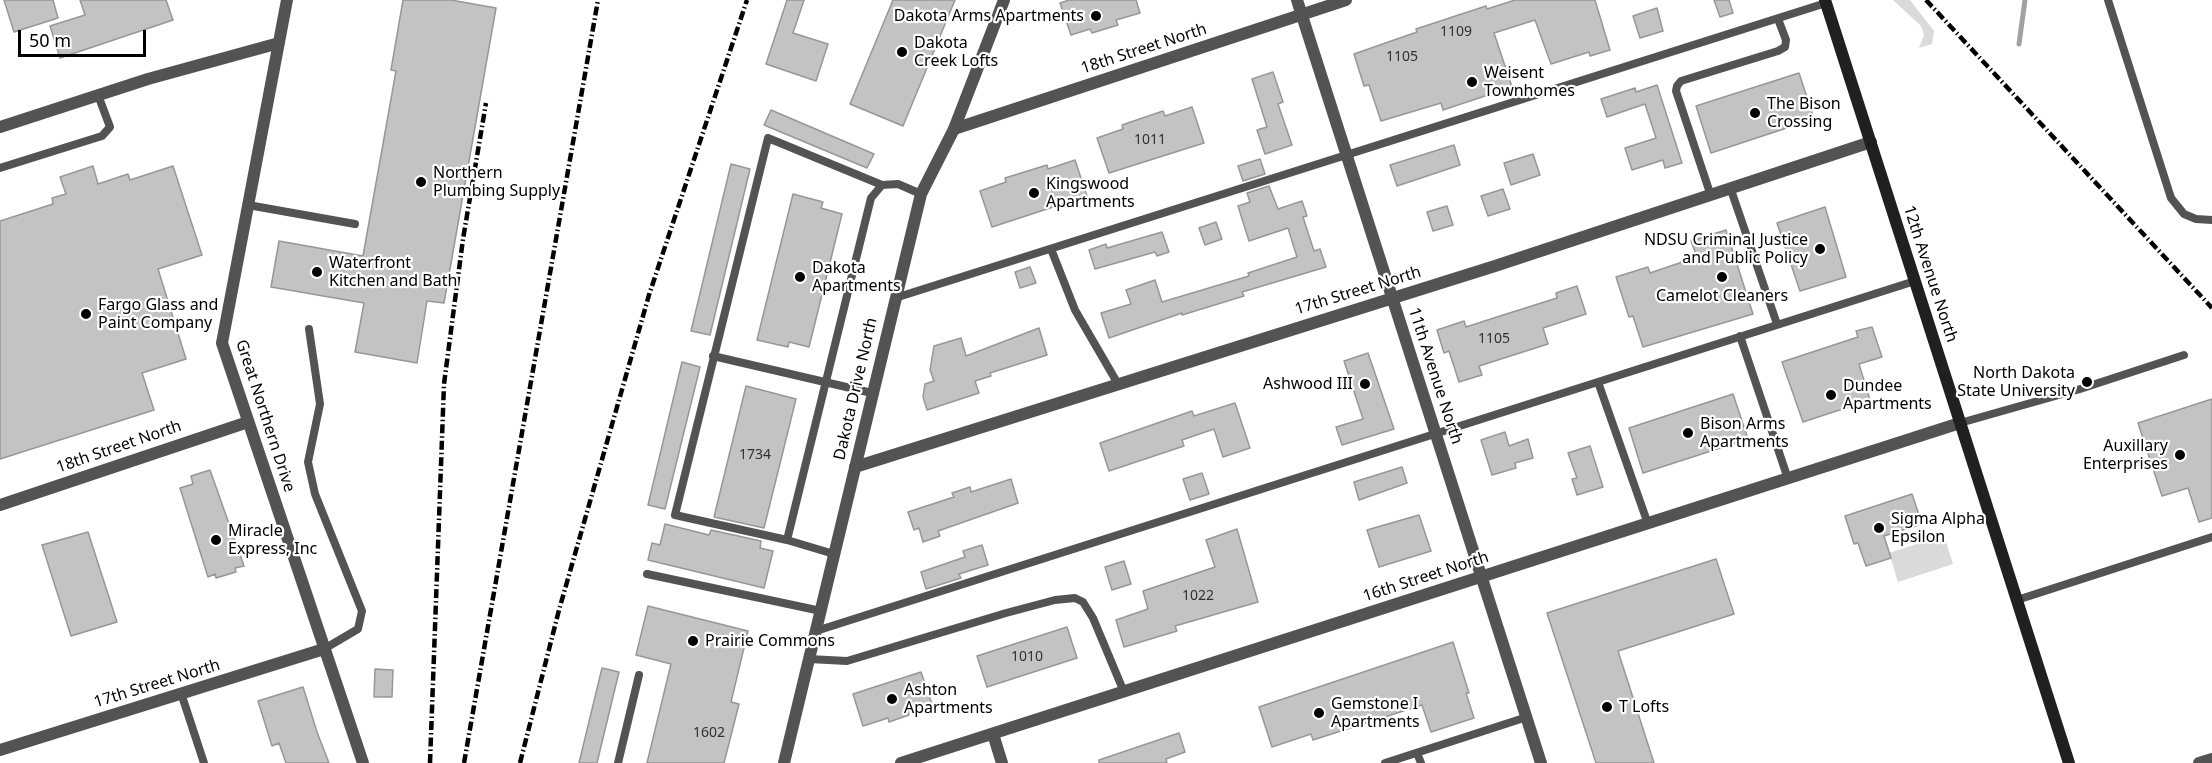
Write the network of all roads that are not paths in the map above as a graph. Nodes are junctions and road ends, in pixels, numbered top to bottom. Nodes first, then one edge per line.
1 (287, 0) edge
2 (1004, 0) edge
3 (1296, 0) edge
4 (1346, 0) edge
5 (2108, 0) edge
6 (1826, 2) edge
7 (1301, 14) junction
8 (1778, 19) junction
9 (279, 43) junction
10 (98, 95) junction
11 (0, 127) edge
12 (954, 129) junction
13 (1871, 142) junction
14 (1347, 156) junction
15 (0, 168) edge
16 (882, 185) junction
17 (1731, 190) junction
18 (921, 194) junction
19 (1711, 196) junction
20 (248, 205) junction
21 (2212, 220) edge
22 (355, 224) dead end
23 (1051, 249) junction
24 (1915, 280) junction
25 (1393, 297) junction
26 (895, 298) junction
27 (1777, 324) junction
28 (309, 329) dead end
29 (1740, 336) junction
30 (2184, 355) dead end
31 (713, 356) junction
32 (1598, 382) junction
33 (825, 383) junction
34 (1118, 384) junction
35 (872, 393) junction
36 (248, 422) junction
37 (1960, 423) junction
38 (1437, 434) junction
39 (855, 467) junction
40 (1788, 479) junction
41 (0, 505) edge
42 (1648, 524) junction
43 (2212, 537) edge
44 (787, 540) junction
45 (834, 554) junction
46 (647, 574) dead end
47 (1482, 577) junction
48 (2017, 600) junction
49 (820, 611) junction
50 (816, 631) junction
51 (324, 649) junction
52 (809, 659) junction
53 (639, 675) dead end
54 (1124, 692) junction
55 (181, 693) junction
56 (1527, 717) junction
57 (993, 734) junction
58 (0, 750) edge
59 (1417, 753) junction
60 (2212, 759) edge
61 (204, 763) edge
62 (363, 763) edge
63 (618, 763) edge
64 (784, 763) edge
65 (901, 763) edge
66 (1002, 763) edge
67 (1385, 763) edge
68 (1421, 763) edge
69 (1541, 763) edge
70 (2069, 763) edge
71 (2199, 763) edge

1 - 9 street, Great Northern Drive
2 - 12 street, Dakota Drive North
3 - 7 street, 11th Avenue North
4 - 7 street, 18th Street North
5 - 21 lane
6 - 8 lane
6 - 13 main road, 12th Avenue North
7 - 12 street, 18th Street North
7 - 14 street, 11th Avenue North
8 - 14 lane
8 - 19 lane
9 - 10 street
9 - 20 street, Great Northern Drive
10 - 11 street
10 - 15 lane
12 - 18 street, Dakota Drive North
13 - 17 street, 17th Street North
13 - 24 main road, 12th Avenue North
14 - 23 lane
14 - 25 street, 11th Avenue North
16 - 18 lane
16 - 31 lane
16 - 33 lane
17 - 19 street, 17th Street North
17 - 27 lane
18 - 26 street, Dakota Drive North
19 - 25 street, 17th Street North
20 - 22 lane
20 - 36 street, Great Northern Drive
23 - 26 lane
23 - 34 lane
24 - 27 lane
24 - 37 main road, 12th Avenue North
25 - 34 street, 17th Street North
25 - 38 street, 11th Avenue North
26 - 35 street, Dakota Drive North
27 - 29 lane
28 - 51 lane
29 - 32 lane
29 - 40 lane
30 - 37 lane
31 - 33 lane
31 - 44 lane
32 - 38 lane
32 - 42 lane
33 - 35 lane
33 - 44 lane
34 - 39 street, 17th Street North
35 - 39 street, Dakota Drive North
36 - 41 street, 18th Street North
36 - 51 street, Great Northern Drive
37 - 40 street, 16th Street North
37 - 48 main road, 12th Avenue North
38 - 47 street, 11th Avenue North
38 - 50 lane
39 - 45 street, Dakota Drive North
40 - 42 street, 16th Street North
42 - 47 street, 16th Street North
43 - 48 lane
44 - 45 lane
45 - 49 street, Dakota Drive North
46 - 49 lane
47 - 54 street, 16th Street North
47 - 56 street, 11th Avenue North
48 - 70 main road, 12th Avenue North
49 - 50 street, Dakota Drive North
50 - 52 street, Dakota Drive North
51 - 55 street, 17th Street North
51 - 62 street, Great Northern Drive
52 - 54 lane
52 - 64 street, Dakota Drive North
53 - 63 lane
54 - 57 street, 16th Street North
55 - 58 street, 17th Street North
55 - 61 lane
56 - 59 lane
56 - 69 street, 11th Avenue North
57 - 65 street, 16th Street North
57 - 66 street
59 - 67 lane
59 - 68 lane
60 - 71 street

